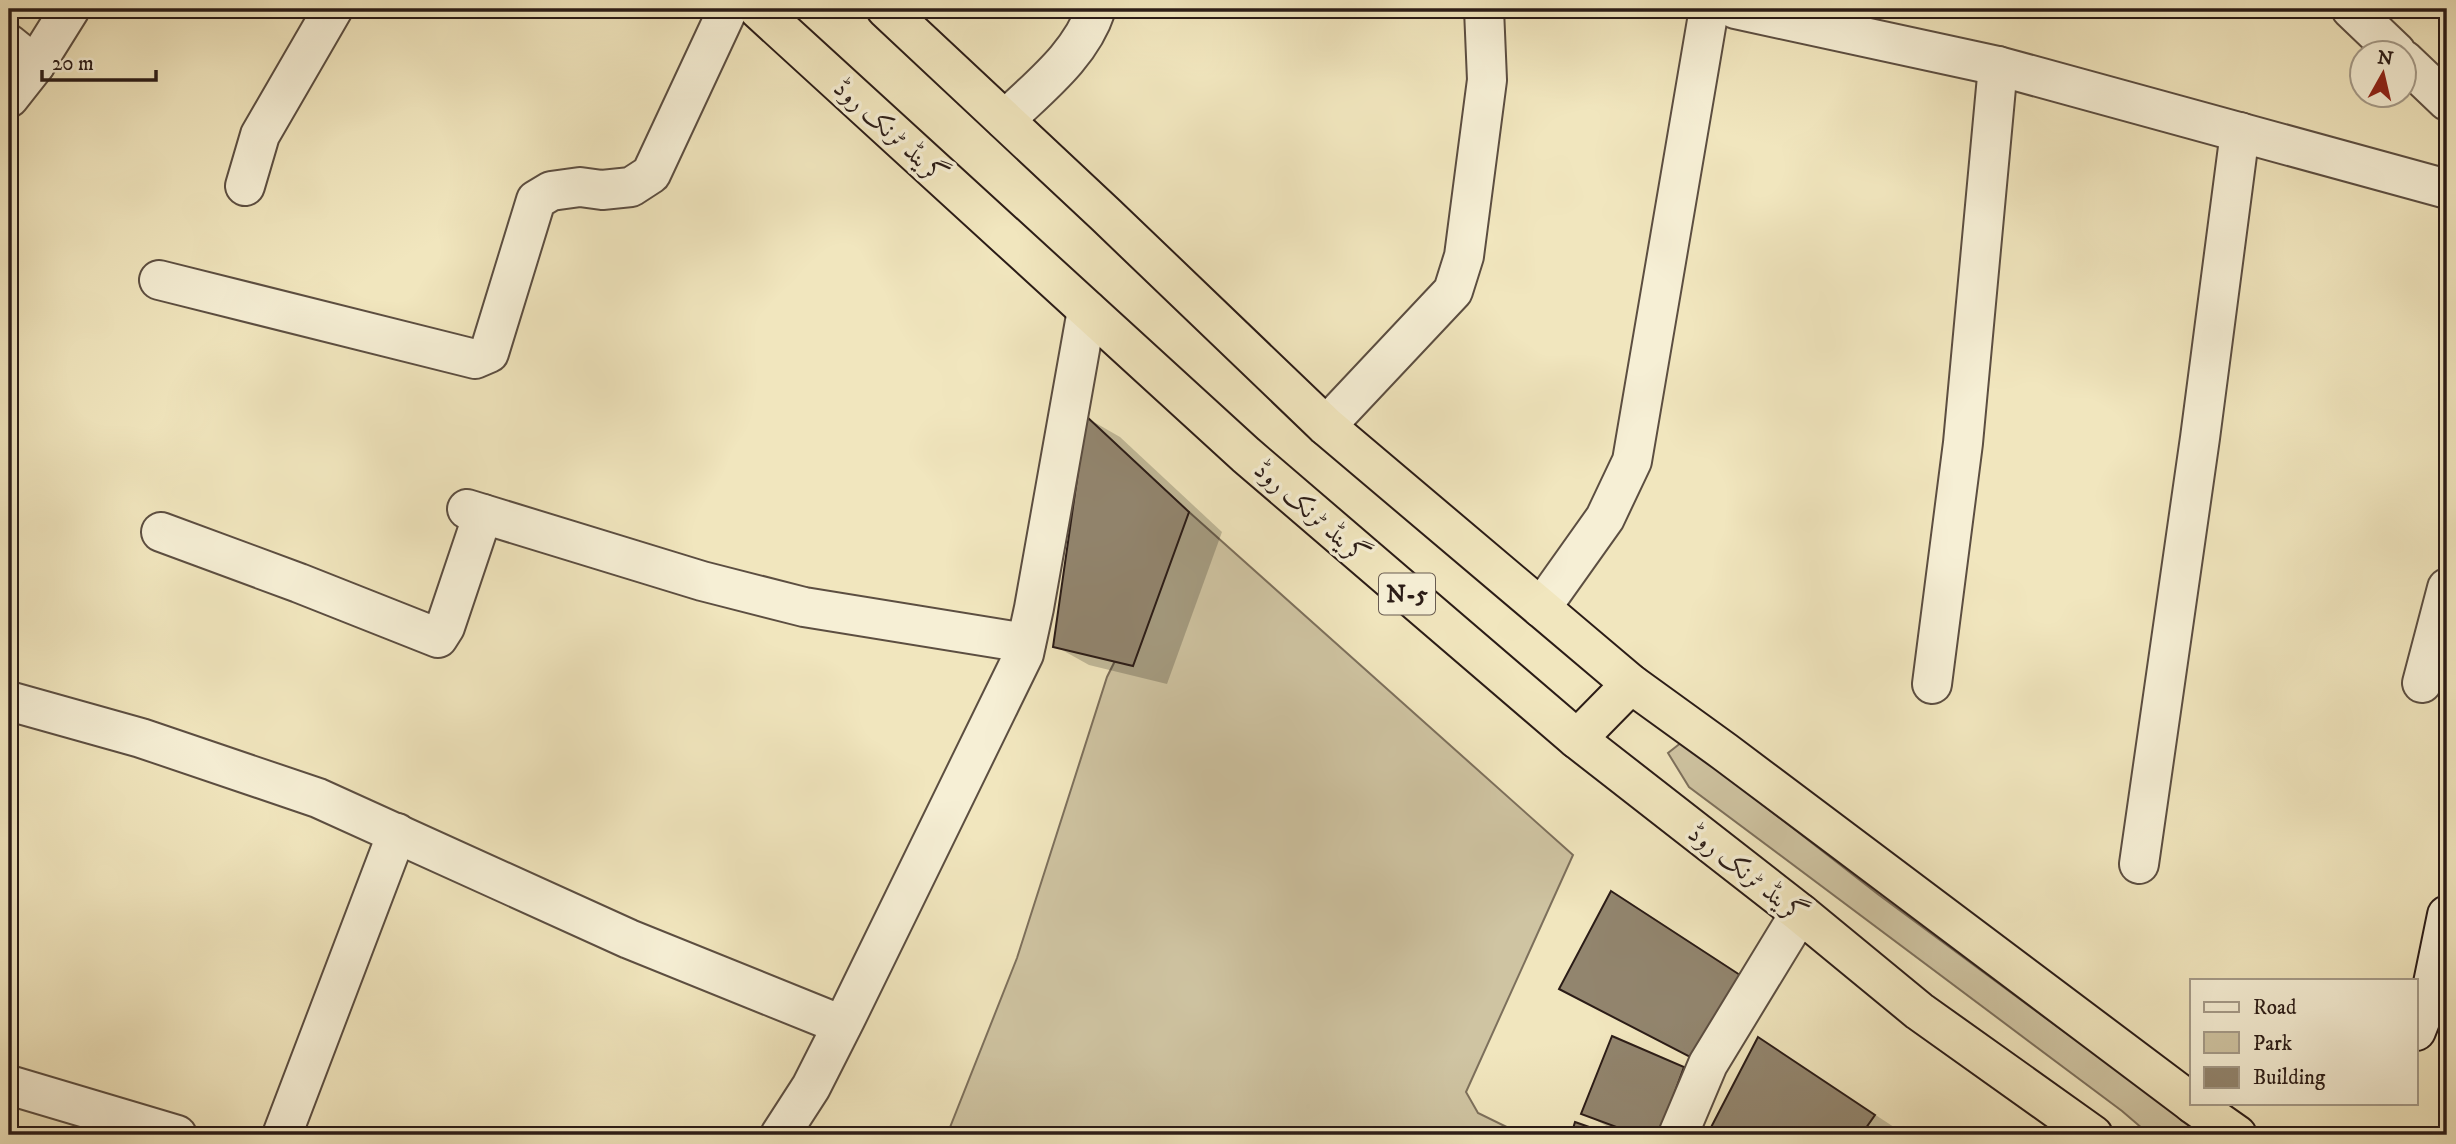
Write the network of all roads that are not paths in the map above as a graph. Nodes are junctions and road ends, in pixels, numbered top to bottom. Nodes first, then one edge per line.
1 (70, 9) edge
2 (333, 9) edge
3 (728, 9) edge
4 (758, 9) edge
5 (886, 9) edge
6 (1096, 9) edge
7 (1484, 9) edge
8 (1709, 9) edge
9 (1735, 9) edge
10 (2351, 9) edge
11 (2381, 38) edge
12 (22, 55) edge
13 (1998, 66) junction
14 (2418, 74) edge
15 (9, 98) edge
16 (2447, 101) edge
17 (1005, 120) junction
18 (2240, 132) junction
19 (245, 186) dead end
20 (2447, 189) edge
21 (159, 280) dead end
22 (1087, 310) junction
23 (1326, 426) junction
24 (161, 532) dead end
25 (2447, 587) edge
26 (1541, 608) junction
27 (1026, 643) junction
28 (2422, 683) dead end
29 (1630, 684) junction
30 (1931, 684) dead end
31 (9, 701) edge
32 (1577, 739) junction
33 (397, 833) junction
34 (2139, 864) dead end
35 (1800, 913) junction
36 (2447, 915) edge
37 (842, 1026) junction
38 (2418, 1026) edge
39 (2139, 1066) junction
40 (2190, 1077) edge
41 (9, 1085) edge
42 (2190, 1102) edge
43 (2196, 1106) edge
44 (177, 1135) edge
45 (282, 1135) edge
46 (780, 1135) edge
47 (1678, 1135) edge
48 (2093, 1135) edge
49 (2237, 1135) edge

1 - 12 street
2 - 19 street
3 - 21 street
4 - 22 highway, گرینڈ ٹرنک روڈ / N-5
5 - 17 highway
6 - 17 street
7 - 23 street
8 - 26 street
9 - 13 street
10 - 11 street
12 - 15 street
13 - 18 street
13 - 30 street
14 - 16 street
17 - 23 highway
18 - 20 street
18 - 34 street
22 - 27 street
22 - 32 highway, گرینڈ ٹرنک روڈ / N-5
23 - 26 highway
24 - 27 street
25 - 28 street
26 - 29 highway
27 - 37 street
29 - 32 highway
29 - 39 highway
31 - 33 street
32 - 35 highway, گرینڈ ٹرنک روڈ / N-5
33 - 37 street
33 - 45 street
35 - 47 street
35 - 48 highway, گرینڈ ٹرنک روڈ / N-5
36 - 38 street
37 - 46 street
39 - 40 street
39 - 42 highway
41 - 44 street
43 - 49 highway

